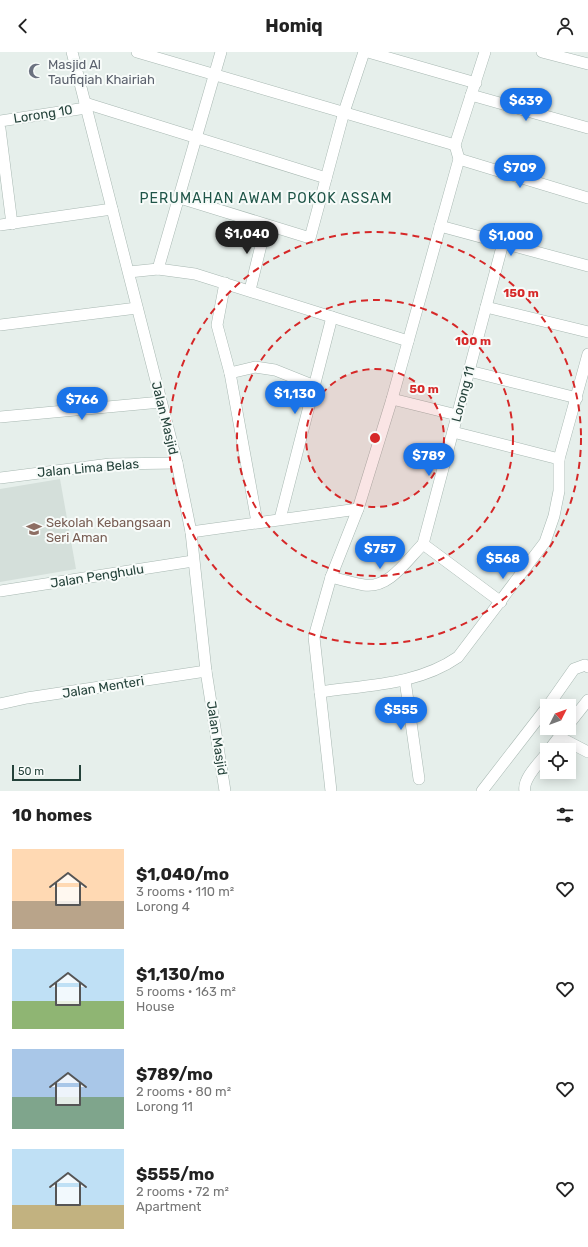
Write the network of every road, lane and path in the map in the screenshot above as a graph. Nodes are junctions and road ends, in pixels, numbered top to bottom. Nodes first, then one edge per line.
1 (72, 52) edge
2 (136, 52) edge
3 (222, 52) edge
4 (364, 52) edge
5 (368, 52) edge
6 (485, 52) edge
7 (542, 52) edge
8 (588, 64) edge
9 (216, 75) junction
10 (476, 83) junction
11 (471, 95) junction
12 (85, 105) junction
13 (344, 112) junction
14 (0, 121) edge
15 (588, 128) edge
16 (0, 129) edge
17 (198, 137) junction
18 (455, 145) junction
19 (459, 159) junction
20 (326, 178) junction
21 (180, 198) junction
22 (588, 198) edge
23 (112, 209) junction
24 (12, 224) junction
25 (0, 225) edge
26 (266, 225) junction
27 (440, 226) junction
28 (503, 243) junction
29 (588, 266) edge
30 (158, 269) junction
31 (129, 272) junction
32 (224, 283) junction
33 (250, 290) junction
34 (486, 307) junction
35 (137, 308) junction
36 (332, 317) junction
37 (0, 325) edge
38 (588, 332) edge
39 (408, 341) junction
40 (588, 354) edge
41 (469, 371) junction
42 (230, 373) junction
43 (315, 386) junction
44 (577, 398) junction
45 (392, 400) junction
46 (161, 402) junction
47 (457, 415) junction
48 (0, 417) edge
49 (453, 432) junction
50 (559, 459) junction
51 (177, 463) junction
52 (0, 478) edge
53 (358, 509) junction
54 (280, 518) junction
55 (257, 522) junction
56 (191, 532) junction
57 (423, 544) junction
58 (193, 561) junction
59 (331, 577) junction
60 (0, 591) edge
61 (501, 602) junction
62 (588, 667) edge
63 (206, 671) junction
64 (405, 680) junction
65 (320, 692) junction
66 (553, 699) edge
67 (588, 700) edge
68 (0, 704) edge
69 (576, 715) edge
70 (540, 717) edge
71 (559, 737) joint
72 (554, 743) edge
73 (588, 752) edge
74 (540, 762) edge
75 (419, 779) dead end
76 (226, 791) edge
77 (331, 791) edge
78 (482, 791) edge
79 (525, 791) edge

1 - 12 street, Jalan Masjid
2 - 9 street
3 - 9 street
4 - 13 street
5 - 10 street
6 - 10 street
7 - 8 street
9 - 13 street
9 - 17 street
10 - 11 street
11 - 15 street
11 - 18 street
12 - 14 street, Lorong 10
12 - 17 street
12 - 23 street, Jalan Masjid
13 - 18 street
13 - 20 street
16 - 24 street
17 - 20 street
17 - 21 street
18 - 19 street
19 - 22 street
19 - 27 street
20 - 26 street
21 - 26 street
21 - 30 street
23 - 24 street
23 - 31 street, Jalan Masjid
24 - 25 street
26 - 33 street
27 - 28 street
27 - 39 street
28 - 29 street
28 - 34 street, Lorong 11
30 - 31 street
30 - 32 street
31 - 35 street, Jalan Masjid
32 - 33 street
32 - 42 street
33 - 36 street
34 - 38 street
34 - 41 street, Lorong 11
35 - 37 street
35 - 46 street, Jalan Masjid
36 - 39 street
36 - 43 street
39 - 45 street
40 - 44 street
41 - 44 street
41 - 47 street, Lorong 11
42 - 43 street
42 - 55 street
43 - 54 street
44 - 50 street
45 - 47 street
45 - 53 street
46 - 48 street
46 - 51 street, Jalan Masjid
47 - 49 street, Lorong 11
49 - 50 street
49 - 57 street, Lorong 11
50 - 61 street
51 - 52 street, Jalan Lima Belas
51 - 56 street, Jalan Masjid
53 - 54 street
53 - 59 street
54 - 55 street
55 - 56 street
56 - 58 street, Jalan Masjid
57 - 59 street
57 - 61 street
58 - 60 street, Jalan Penghulu
58 - 63 street, Jalan Masjid
59 - 65 street
61 - 64 street
62 - 66 street
63 - 68 street, Jalan Menteri
63 - 76 street, Jalan Masjid
64 - 65 street
64 - 75 street
65 - 77 street
67 - 69 street
70 - 78 street
71 - 72 street
71 - 73 street
74 - 79 street

